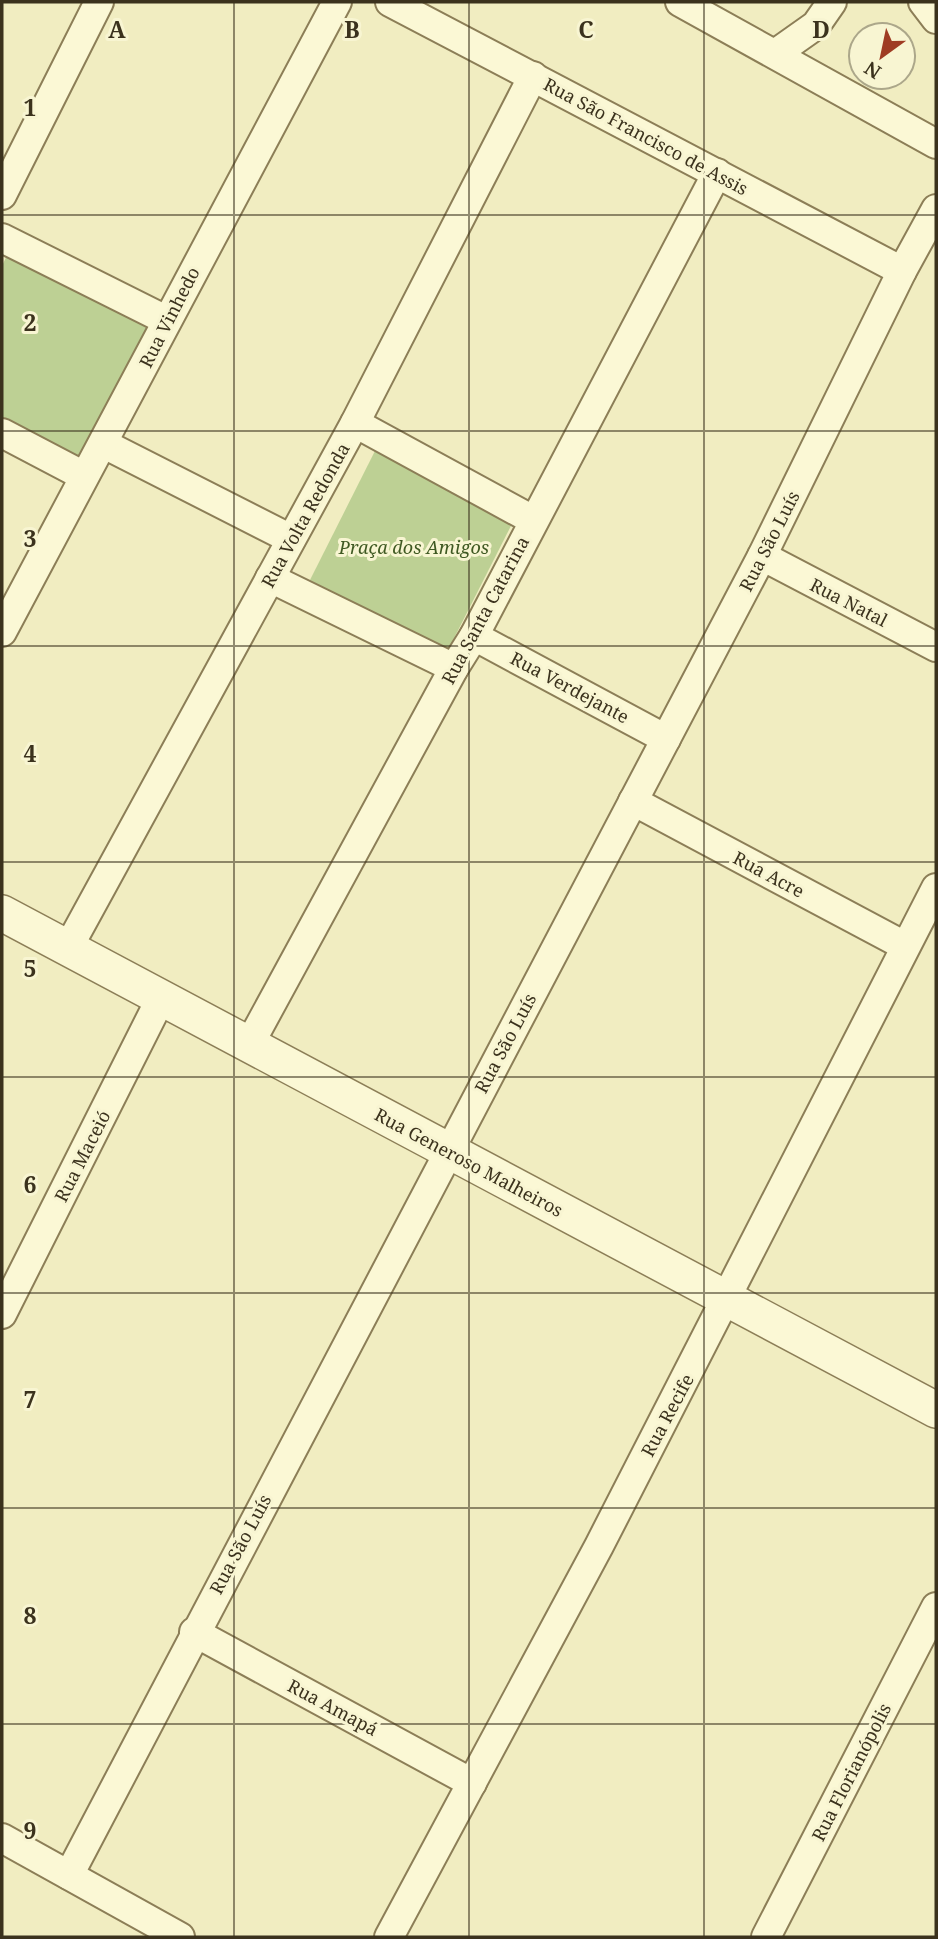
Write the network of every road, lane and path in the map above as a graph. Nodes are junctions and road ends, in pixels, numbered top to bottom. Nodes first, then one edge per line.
1 (99, 2) edge
2 (337, 2) edge
3 (390, 2) edge
4 (680, 2) edge
5 (832, 2) edge
6 (923, 2) edge
7 (936, 19) edge
8 (775, 54) junction
9 (533, 76) junction
10 (936, 144) edge
11 (717, 173) junction
12 (2, 195) edge
13 (936, 209) edge
14 (2, 238) edge
15 (902, 271) junction
16 (166, 320) junction
17 (355, 423) junction
18 (2, 433) edge
19 (104, 444) junction
20 (84, 476) junction
21 (533, 520) junction
22 (291, 539) junction
23 (762, 556) junction
24 (270, 578) junction
25 (2, 632) edge
26 (474, 636) junction
27 (936, 647) edge
28 (454, 668) junction
29 (666, 739) junction
30 (633, 801) junction
31 (936, 888) edge
32 (2, 914) edge
33 (905, 947) junction
34 (68, 948) junction
35 (161, 998) junction
36 (249, 1045) junction
37 (448, 1150) junction
38 (727, 1299) junction
39 (2, 1314) edge
40 (936, 1410) edge
41 (936, 1607) edge
42 (194, 1632) junction
43 (472, 1783) junction
44 (2, 1838) edge
45 (69, 1875) junction
46 (180, 1937) edge
47 (389, 1937) edge
48 (766, 1937) edge

1 - 12 street
2 - 16 street, Rua Vinhedo
3 - 9 street, Rua São Francisco de Assis
4 - 8 street
5 - 8 street
6 - 7 street
8 - 10 street
9 - 11 street, Rua São Francisco de Assis
9 - 17 street, Rua Volta Redonda
11 - 15 street, Rua São Francisco de Assis
11 - 21 street, Rua Santa Catarina
13 - 15 street, Rua São Luís
14 - 16 street
15 - 23 street, Rua São Luís
16 - 19 street, Rua Vinhedo
17 - 21 street
17 - 22 street, Rua Volta Redonda
18 - 20 street
19 - 20 street, Rua Vinhedo
19 - 22 street
20 - 25 street, Rua Vinhedo
21 - 26 street, Rua Santa Catarina
22 - 24 street, Rua Volta Redonda
23 - 27 street, Rua Natal
23 - 29 street, Rua São Luís
24 - 28 street
24 - 34 street, Rua Volta Redonda
26 - 28 street, Rua Santa Catarina
26 - 29 street, Rua Verdejante
28 - 36 street, Rua Santa Catarina
29 - 30 street, Rua São Luís
30 - 33 street, Rua Acre
30 - 37 street, Rua São Luís
31 - 33 street, Rua Recife
32 - 34 street, Rua Generoso Malheiros
33 - 38 street, Rua Recife
34 - 35 street, Rua Generoso Malheiros
35 - 36 street, Rua Generoso Malheiros
35 - 39 street, Rua Maceió
36 - 37 street, Rua Generoso Malheiros
37 - 38 street, Rua Generoso Malheiros
37 - 42 street, Rua São Luís
38 - 40 street, Rua Generoso Malheiros
38 - 43 street, Rua Recife
41 - 48 street, Rua Florianópolis
42 - 43 street, Rua Amapá
42 - 45 street, Rua São Luís
43 - 47 street, Rua Recife
44 - 45 street
45 - 46 street

